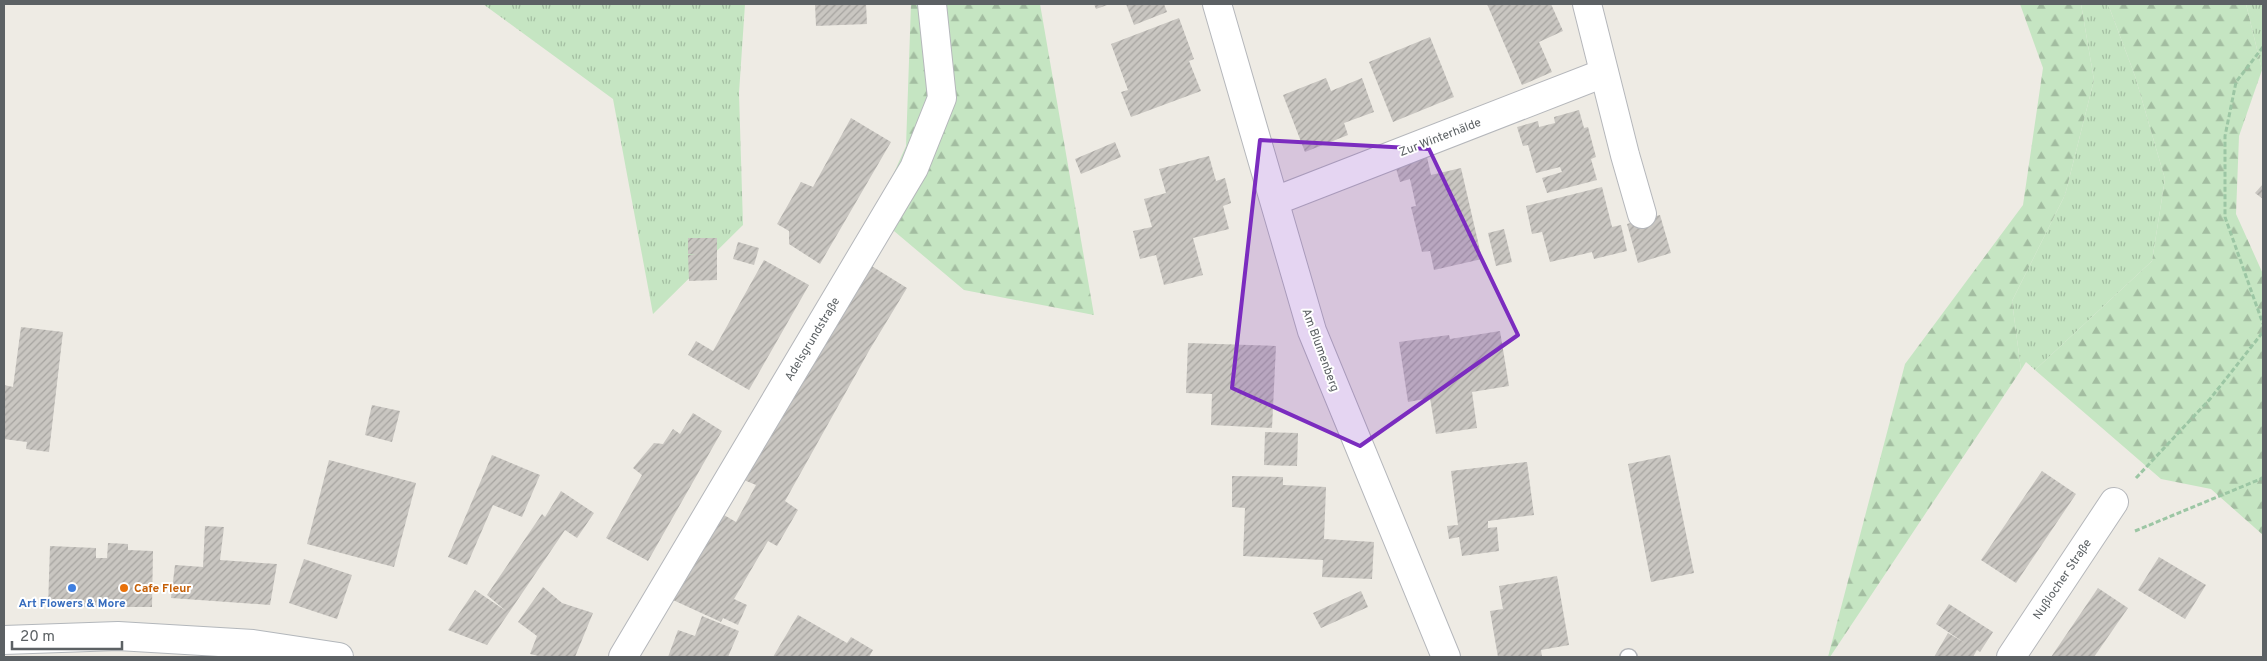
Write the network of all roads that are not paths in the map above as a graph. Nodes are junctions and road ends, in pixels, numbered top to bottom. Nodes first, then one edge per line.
1 (932, 4) edge
2 (1217, 4) edge
3 (1588, 4) edge
4 (1604, 73) junction
5 (1275, 201) junction
6 (1642, 214) dead end
7 (2114, 502) road end
8 (4, 640) edge
9 (339, 657) edge
10 (623, 657) edge
11 (1446, 657) edge
12 (2011, 657) edge

1 - 10 street, Adelsgrundstraße
2 - 5 street, Am Blumenberg
3 - 4 street
4 - 5 street, Zur Winterhälde
4 - 6 street
5 - 11 street, Am Blumenberg
7 - 12 street, Nußlocher Straße
8 - 9 street

